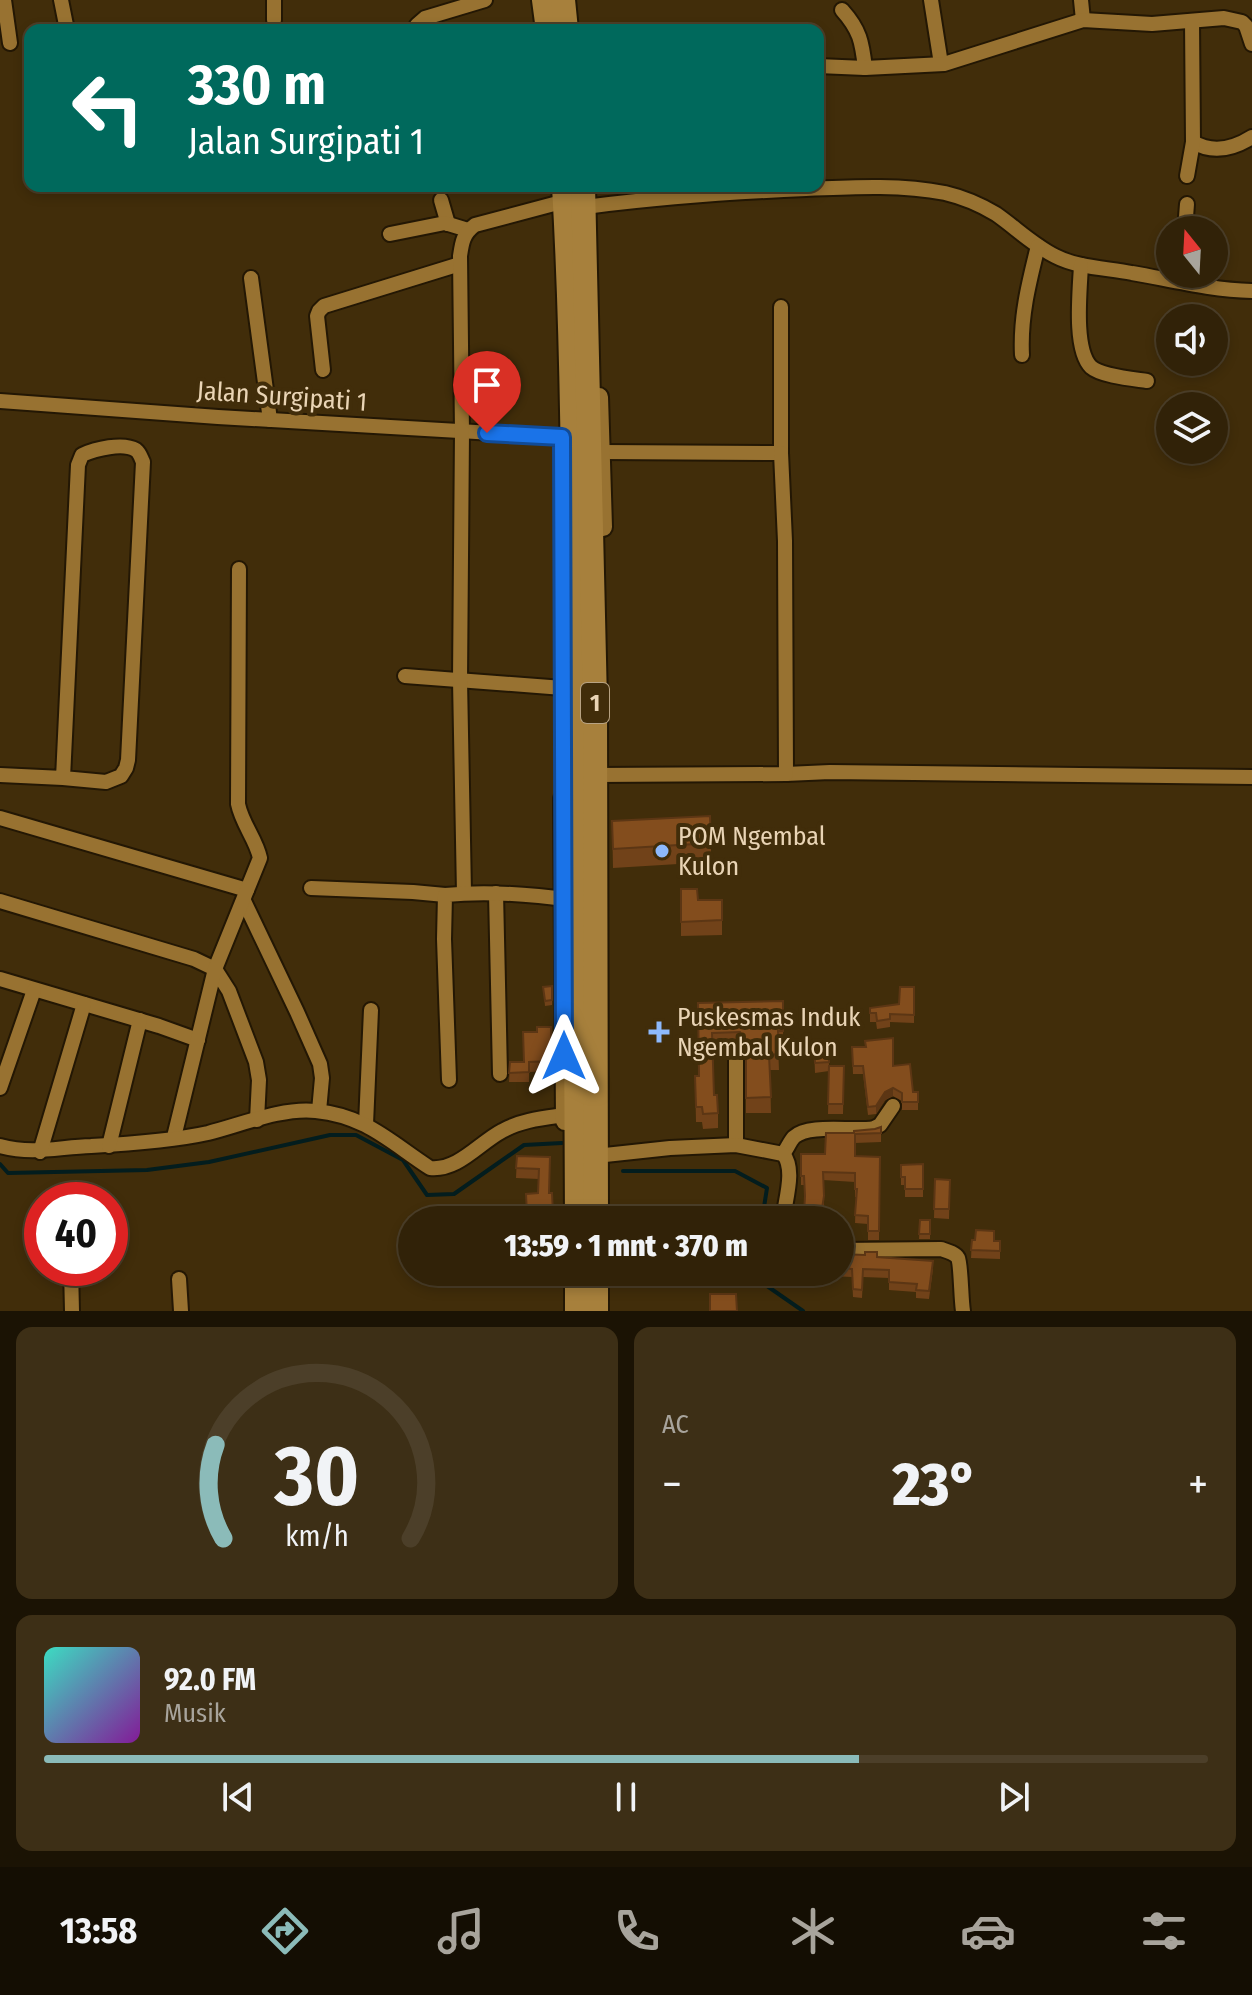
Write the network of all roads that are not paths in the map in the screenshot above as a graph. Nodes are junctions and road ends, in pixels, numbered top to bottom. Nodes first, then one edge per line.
1 (4, 0) edge
2 (61, 0) edge
3 (274, 0) edge
4 (485, 0) edge
5 (533, 0) edge
6 (544, 0) edge
7 (563, 0) edge
8 (574, 0) edge
9 (931, 0) edge
10 (1081, 0) edge
11 (842, 10) dead end
12 (274, 20) dead end
13 (1083, 20) junction
14 (1192, 21) junction
15 (66, 24) edge
16 (418, 24) edge
17 (535, 24) edge
18 (547, 24) edge
19 (565, 24) edge
20 (576, 24) edge
21 (10, 43) dead end
22 (1252, 44) edge
23 (941, 64) junction
24 (824, 66) edge
25 (865, 68) junction
26 (1252, 137) edge
27 (1193, 142) junction
28 (1187, 176) dead end
29 (824, 188) edge
30 (557, 192) edge
31 (750, 192) edge
32 (588, 196) edge
33 (441, 200) dead end
34 (1187, 204) dead end
35 (1186, 216) edge
36 (448, 224) junction
37 (468, 230) junction
38 (390, 234) dead end
39 (1038, 246) junction
40 (460, 264) junction
41 (1081, 265) junction
42 (1156, 275) edge
43 (251, 278) dead end
44 (1216, 288) edge
45 (1252, 291) edge
46 (781, 307) dead end
47 (1022, 355) dead end
48 (323, 370) dead end
49 (1147, 381) dead end
50 (0, 401) edge
51 (270, 420) junction
52 (462, 432) junction
53 (562, 437) junction
54 (602, 452) junction
55 (781, 453) junction
56 (239, 569) dead end
57 (405, 676) dead end
58 (460, 680) junction
59 (563, 688) junction
60 (786, 774) junction
61 (0, 775) edge
62 (600, 775) junction
63 (1252, 777) edge
64 (63, 778) junction
65 (0, 818) edge
66 (311, 888) dead end
67 (464, 893) junction
68 (496, 893) junction
69 (445, 895) junction
70 (245, 896) junction
71 (0, 901) edge
72 (585, 902) junction
73 (215, 969) junction
74 (0, 979) edge
75 (34, 990) junction
76 (84, 1004) junction
77 (371, 1010) dead end
78 (140, 1020) junction
79 (198, 1040) junction
80 (736, 1059) dead end
81 (500, 1074) dead end
82 (449, 1080) dead end
83 (0, 1088) edge
84 (893, 1106) dead end
85 (319, 1111) junction
86 (565, 1115) junction
87 (257, 1120) junction
88 (366, 1124) junction
89 (174, 1137) junction
90 (736, 1145) junction
91 (0, 1146) edge
92 (109, 1146) junction
93 (40, 1152) junction
94 (783, 1154) junction
95 (605, 1155) junction
96 (566, 1206) edge
97 (577, 1206) edge
98 (596, 1206) edge
99 (606, 1206) edge
100 (785, 1206) edge
101 (854, 1250) edge
102 (179, 1279) dead end
103 (71, 1286) edge
104 (567, 1286) edge
105 (577, 1286) edge
106 (596, 1286) edge
107 (606, 1286) edge
108 (72, 1311) edge
109 (181, 1311) edge
110 (567, 1311) edge
111 (577, 1311) edge
112 (596, 1311) edge
113 (607, 1311) edge
114 (963, 1311) edge

1 - 21 street
2 - 15 street
3 - 12 street
4 - 16 street
5 - 17 street
6 - 18 highway
7 - 19 highway
8 - 20 street
9 - 23 street
10 - 13 street
11 - 25 street
13 - 14 street
13 - 23 street
14 - 22 street
14 - 27 street
23 - 25 street
24 - 25 street
26 - 27 street
27 - 28 street
29 - 39 street
30 - 37 street
30 - 53 street
30 - 72 highway, 1
31 - 32 street
32 - 54 street
32 - 62 highway, 1
33 - 36 street
34 - 35 street
36 - 37 street
36 - 38 street
37 - 40 street
39 - 41 street
39 - 47 street
40 - 48 street
40 - 52 street
41 - 42 street
41 - 49 street
43 - 51 street
44 - 45 street
46 - 55 street
50 - 51 street, Jalan Surgipati 1
51 - 52 street, Jalan Surgipati 1
52 - 53 street, Jalan Surgipati 1
52 - 58 street
53 - 59 street
54 - 55 street
54 - 62 street
55 - 60 street
56 - 70 street
57 - 58 street
58 - 59 street
58 - 67 street
59 - 72 street
60 - 62 street
60 - 63 street
61 - 64 street
62 - 72 highway, 1
64 - 64 street
65 - 70 street
66 - 69 street
67 - 68 street
67 - 69 street
68 - 72 street
68 - 81 street
69 - 82 street
70 - 73 street
70 - 85 street
71 - 73 street
72 - 86 street
72 - 95 street
72 - 97 highway, 1
72 - 98 highway, 1
73 - 79 street
73 - 87 street
74 - 75 street
75 - 76 street
75 - 83 street
76 - 78 street
76 - 93 street
77 - 88 street
78 - 79 street
78 - 92 street
79 - 89 street
80 - 90 street
84 - 94 street
85 - 87 street
85 - 88 street
86 - 88 street
86 - 96 street
87 - 89 street
89 - 92 street
90 - 94 street
90 - 95 street
91 - 93 street
92 - 93 street
94 - 100 street
95 - 99 street
101 - 114 street
102 - 109 street
103 - 108 street
104 - 110 street
105 - 111 highway
106 - 112 highway
107 - 113 street

